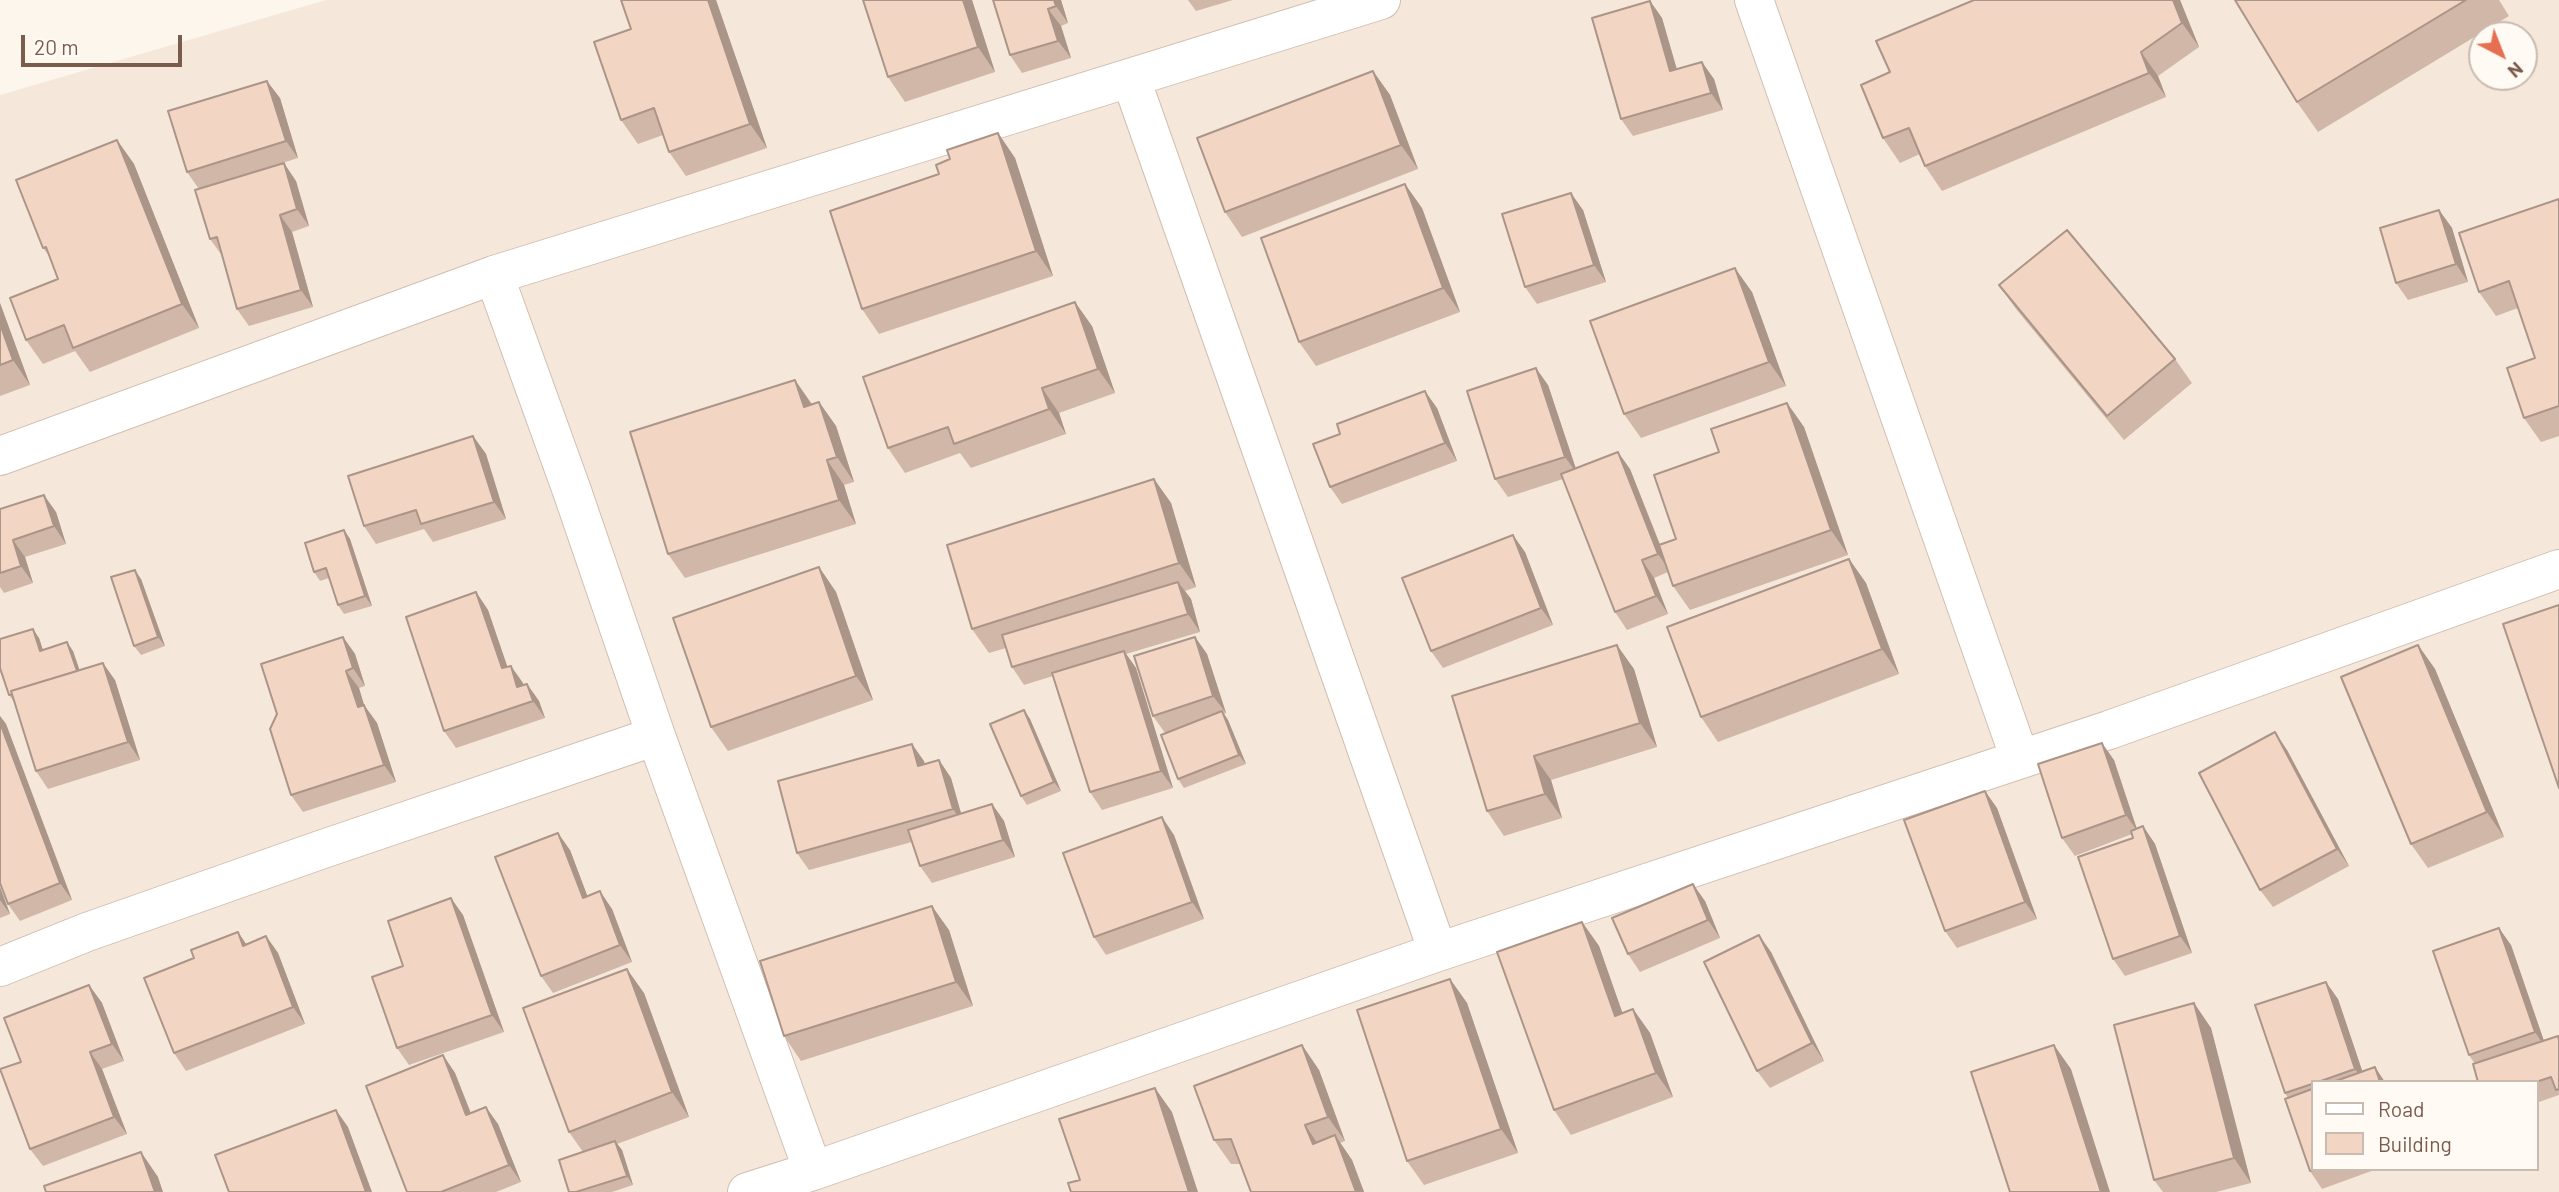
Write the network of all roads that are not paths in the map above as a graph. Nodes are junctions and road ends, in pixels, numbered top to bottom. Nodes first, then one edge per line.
1 (1381, 0) edge
2 (1754, 0) edge
3 (1131, 79) junction
4 (494, 275) junction
5 (0, 456) edge
6 (2559, 569) edge
7 (656, 736) junction
8 (2020, 759) junction
9 (1438, 952) junction
10 (0, 967) edge
11 (813, 1171) junction
12 (747, 1192) edge

1 - 3 street
2 - 8 street
3 - 4 street
3 - 9 street
4 - 5 street
4 - 7 street
6 - 8 street
7 - 10 street
7 - 11 street
8 - 9 street
9 - 11 street
11 - 12 street

